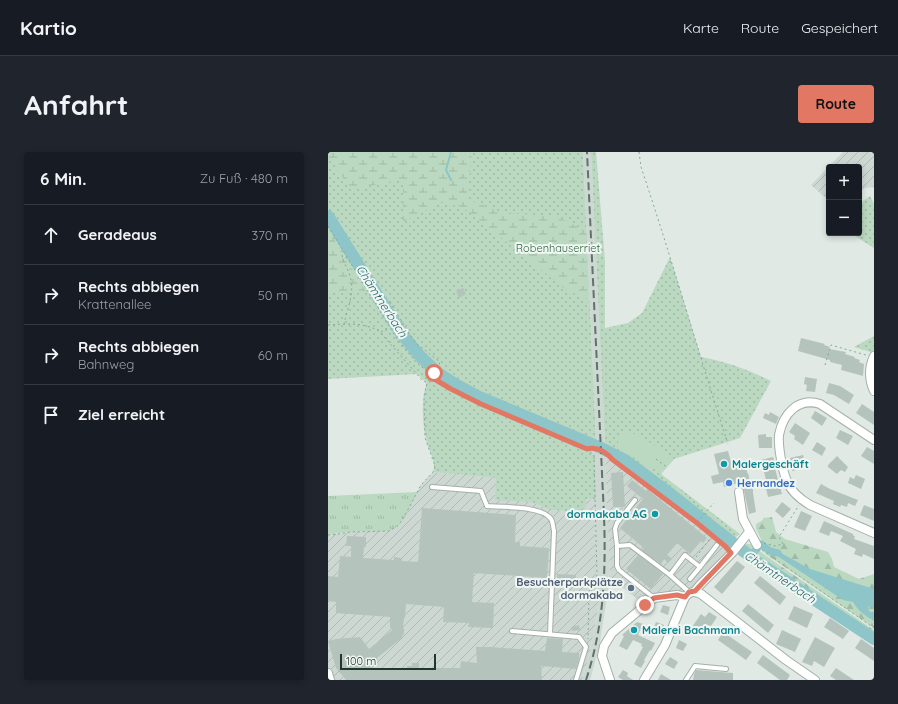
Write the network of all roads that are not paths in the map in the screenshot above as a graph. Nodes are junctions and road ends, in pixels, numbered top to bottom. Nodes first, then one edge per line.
1 (870, 356) edge
2 (874, 391) edge
3 (874, 440) edge
4 (432, 487) dead end
5 (739, 492) dead end
6 (635, 500) dead end
7 (749, 532) junction
8 (874, 533) edge
9 (759, 543) road end
10 (717, 545) dead end
11 (616, 546) junction
12 (700, 567) junction
13 (670, 575) junction
14 (690, 579) dead end
15 (690, 593) junction
16 (654, 598) junction
17 (512, 631) dead end
18 (550, 634) junction
19 (726, 669) dead end
20 (328, 673) edge
21 (330, 680) edge
22 (576, 680) edge
23 (610, 680) edge
24 (644, 680) edge
25 (686, 680) edge
26 (815, 680) edge

1 - 2 street
3 - 8 street
4 - 18 lane
5 - 7 street
6 - 11 lane
7 - 9 street
7 - 15 street
10 - 12 lane
11 - 13 lane
11 - 16 lane
12 - 13 lane
12 - 14 lane
13 - 15 lane
15 - 16 street
15 - 24 street
15 - 26 street
16 - 23 street
17 - 18 lane
18 - 22 lane
19 - 25 lane
20 - 21 street

